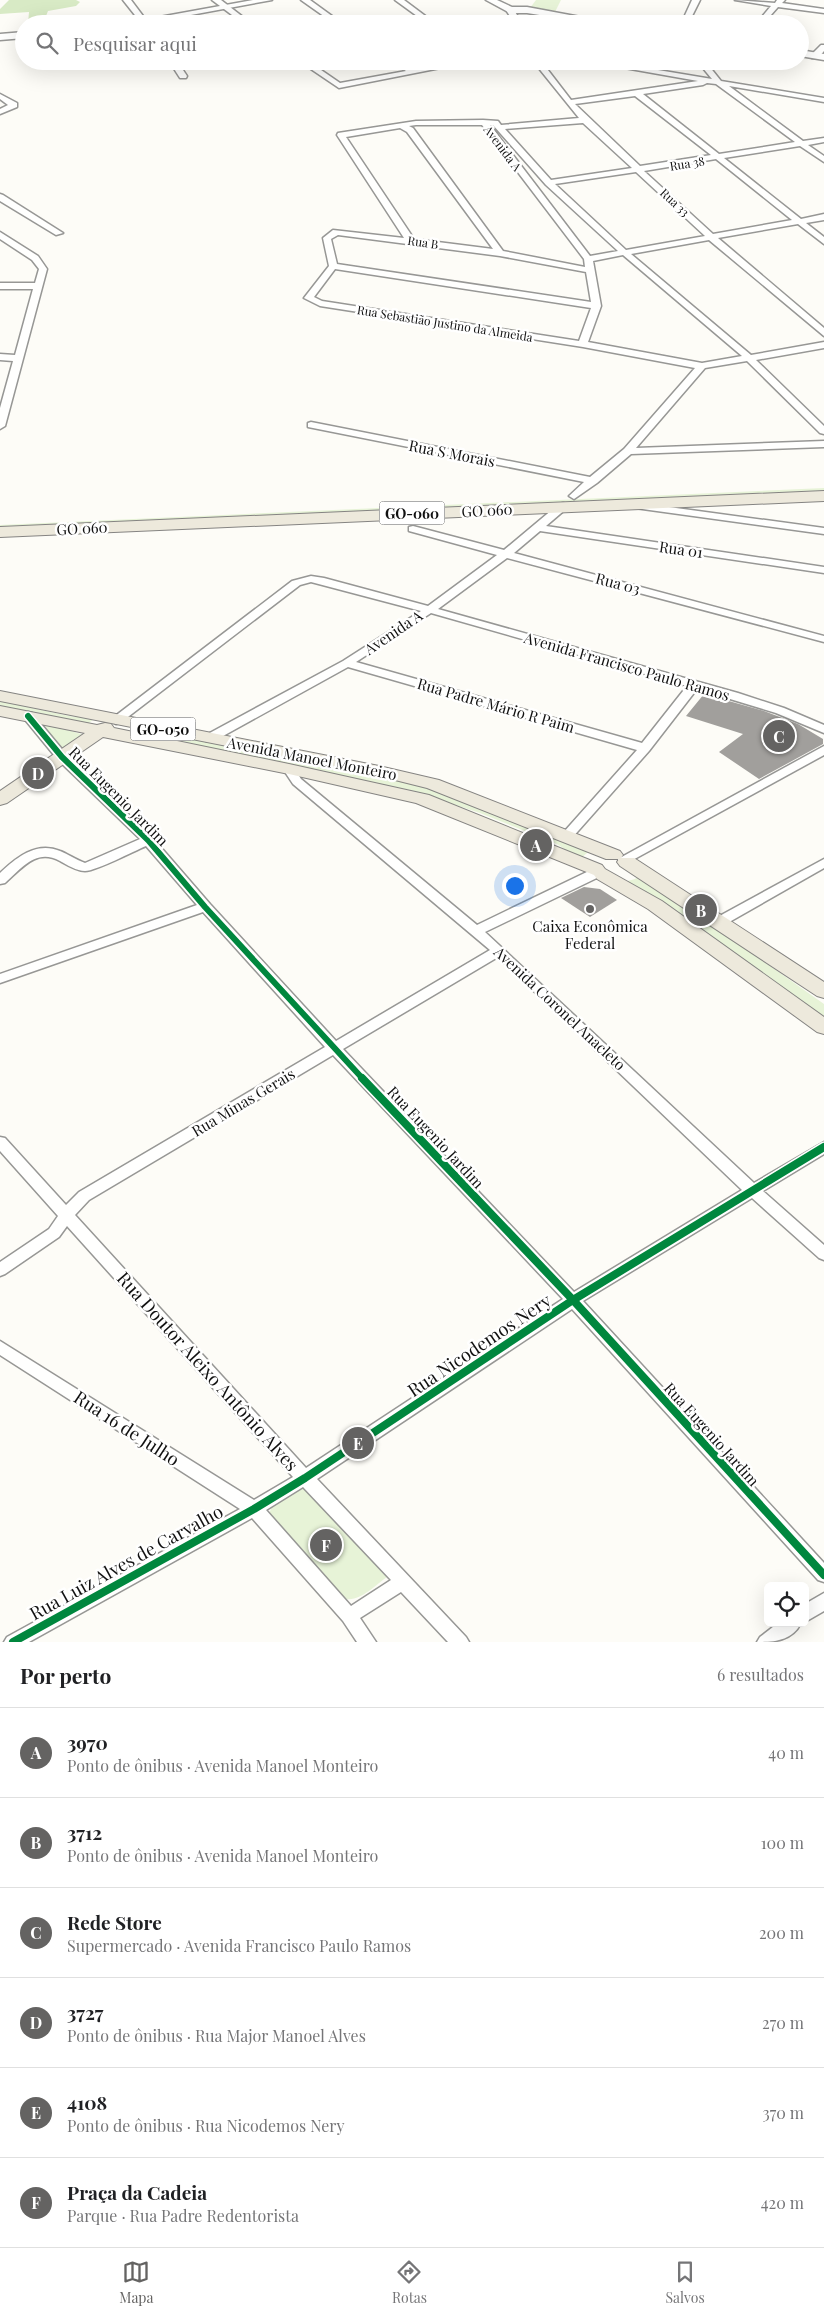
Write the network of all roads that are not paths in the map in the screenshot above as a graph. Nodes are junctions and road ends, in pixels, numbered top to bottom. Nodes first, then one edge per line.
1 (128, 0) edge
2 (216, 0) edge
3 (268, 0) edge
4 (305, 0) edge
5 (399, 0) edge
6 (490, 0) edge
7 (696, 0) edge
8 (739, 0) edge
9 (779, 2) edge
10 (226, 7) junction
11 (510, 10) junction
12 (824, 11) edge
13 (140, 15) edge
14 (186, 15) edge
15 (237, 15) edge
16 (327, 15) edge
17 (420, 15) edge
18 (513, 15) edge
19 (559, 15) edge
20 (688, 15) edge
21 (767, 15) edge
22 (15, 36) edge
23 (0, 37) edge
24 (824, 47) edge
25 (819, 56) edge
26 (179, 70) edge
27 (316, 70) edge
28 (409, 70) edge
29 (423, 70) edge
30 (544, 70) edge
31 (645, 70) edge
32 (706, 70) edge
33 (412, 72) junction
34 (183, 76) dead end
35 (713, 81) junction
36 (638, 94) junction
37 (0, 96) edge
38 (824, 98) edge
39 (569, 103) junction
40 (0, 112) edge
41 (585, 120) junction
42 (483, 122) junction
43 (419, 123) junction
44 (400, 126) junction
45 (500, 128) junction
46 (410, 130) junction
47 (824, 140) edge
48 (801, 144) junction
49 (720, 157) junction
50 (824, 160) edge
51 (640, 170) junction
52 (525, 178) junction
53 (546, 179) junction
54 (0, 197) edge
55 (824, 217) edge
56 (799, 220) junction
57 (58, 233) dead end
58 (0, 235) edge
59 (711, 236) junction
60 (410, 240) junction
61 (824, 241) edge
62 (624, 252) junction
63 (500, 253) junction
64 (588, 259) junction
65 (332, 266) junction
66 (589, 270) junction
67 (0, 286) edge
68 (39, 286) junction
69 (596, 306) junction
70 (824, 332) edge
71 (583, 344) junction
72 (824, 345) edge
73 (0, 357) edge
74 (748, 357) junction
75 (19, 358) junction
76 (702, 366) junction
77 (311, 425) dead end
78 (0, 426) edge
79 (824, 431) edge
80 (824, 444) edge
81 (628, 451) junction
82 (593, 481) junction
83 (824, 486) edge
84 (824, 496) edge
85 (569, 501) junction
86 (624, 504) junction
87 (0, 521) edge
88 (538, 528) junction
89 (413, 529) dead end
90 (824, 531) edge
91 (0, 532) edge
92 (506, 553) junction
93 (824, 570) edge
94 (429, 609) junction
95 (824, 639) edge
96 (348, 663) junction
97 (694, 685) junction
98 (0, 696) edge
99 (0, 711) edge
100 (28, 716) junction
101 (116, 720) junction
102 (824, 729) edge
103 (100, 732) junction
104 (210, 738) junction
105 (645, 748) junction
106 (824, 750) edge
107 (62, 756) junction
108 (289, 769) junction
109 (0, 799) edge
110 (568, 836) junction
111 (148, 840) junction
112 (621, 859) junction
113 (824, 863) edge
114 (599, 872) junction
115 (0, 880) edge
116 (205, 907) junction
117 (719, 922) junction
118 (476, 931) junction
119 (499, 951) junction
120 (0, 979) edge
121 (824, 992) edge
122 (824, 1026) edge
123 (334, 1048) junction
124 (0, 1142) edge
125 (824, 1146) edge
126 (752, 1190) junction
127 (66, 1215) junction
128 (824, 1254) edge
129 (0, 1270) edge
130 (573, 1300) junction
131 (0, 1347) edge
132 (305, 1478) junction
133 (254, 1509) junction
134 (824, 1575) edge
135 (404, 1581) junction
136 (824, 1601) edge
137 (809, 1611) edge
138 (349, 1616) junction
139 (787, 1627) edge
140 (13, 1642) edge
141 (366, 1642) edge
142 (460, 1642) edge
143 (766, 1642) edge

1 - 13 street
2 - 10 street
3 - 10 street
4 - 16 street
5 - 17 street
6 - 11 street
7 - 20 street
8 - 9 street
9 - 12 street
9 - 21 street
10 - 14 street
10 - 15 street
11 - 18 street
11 - 19 street
22 - 23 street
24 - 25 street
26 - 34 street
27 - 33 street
28 - 33 street
29 - 33 street
30 - 39 street, Rua 33
31 - 35 street
32 - 35 street
35 - 36 street
35 - 38 street
35 - 48 street
36 - 39 street
36 - 49 street
37 - 40 street
39 - 41 street, Rua 33
41 - 45 street
41 - 51 street, Rua 33
42 - 43 street
42 - 45 street, Avenida A
42 - 52 street, Avenida A
43 - 44 street
43 - 46 street
44 - 46 street
44 - 60 street
45 - 53 street, Avenida A
46 - 63 street
47 - 48 street, Rua 38
48 - 49 street, Rua 38
48 - 50 street
49 - 51 street, Rua 38
49 - 56 street
51 - 53 street, Rua 38
51 - 59 street, Rua 33
52 - 53 street, Rua 38
52 - 64 street, Avenida A
53 - 62 street, Avenida A
54 - 57 street
55 - 56 street
56 - 59 street
56 - 61 street
58 - 68 street
59 - 62 street
59 - 70 street, Rua 33
60 - 63 street, Rua B
60 - 65 street, Rua B
62 - 64 street
62 - 74 street, Avenida A
63 - 66 street, Rua B
64 - 66 street
65 - 69 street
65 - 71 street, Rua Sebastião Justino da Almeida
66 - 69 street
67 - 68 street
68 - 75 street
69 - 71 street
71 - 76 street, Rua Sebastião Justino da Almeida
72 - 74 street
73 - 75 street
74 - 76 street
74 - 79 street, Avenida A
75 - 78 street
76 - 81 street, Avenida A
77 - 82 street, Rua S Morais
80 - 81 street
81 - 82 street, Avenida A
82 - 85 street, Avenida A
83 - 85 main road, GO 060 / GO-060
84 - 86 main road, GO 060 / GO-060
85 - 86 main road, GO 060 / GO-060
85 - 87 main road, GO 060 / GO-060
85 - 88 street, Avenida A / GO-050
85 - 91 main road, GO 060 / GO-060
86 - 90 street
88 - 92 street, Avenida A / GO-050
88 - 93 street, Rua 01
89 - 92 street, Rua 03
92 - 94 street, Avenida A / GO-050
92 - 95 street, Rua 03
94 - 96 street, Avenida A / GO-050
94 - 97 street, Avenida Francisco Paulo Ramos
94 - 101 street, GO-050
96 - 104 street, Avenida A / GO-050
96 - 105 street, Rua Padre Mário R Paim
97 - 102 street, Avenida Francisco Paulo Ramos
97 - 105 street
98 - 101 main road, Avenida Manoel Monteiro
99 - 100 main road, Avenida Manoel Monteiro
100 - 103 main road, Avenida Manoel Monteiro
100 - 107 street, Rua Eugenio Jardim
101 - 103 main road, GO-050
101 - 104 main road, Avenida Manoel Monteiro / GO-050
103 - 107 main road, GO-050
103 - 108 main road, Avenida Manoel Monteiro
104 - 110 main road, Avenida Manoel Monteiro
105 - 110 street
106 - 112 street
107 - 109 main road, GO-050
107 - 111 street, Rua Eugenio Jardim
108 - 114 main road, Avenida Manoel Monteiro
108 - 118 street, Avenida Coronel Anacleto
110 - 112 main road, Avenida Manoel Monteiro
111 - 115 street
111 - 116 street, Rua Eugenio Jardim
112 - 114 main road
112 - 117 main road, Avenida Manoel Monteiro
113 - 117 street
114 - 118 street
114 - 122 main road, Avenida Manoel Monteiro
116 - 120 street
116 - 123 street, Rua Eugenio Jardim
117 - 121 main road, Avenida Manoel Monteiro
118 - 119 street, Avenida Coronel Anacleto
119 - 123 street, Rua Minas Gerais
119 - 126 street, Avenida Coronel Anacleto
123 - 127 street, Rua Minas Gerais
123 - 130 street, Rua Eugenio Jardim
124 - 127 street, Rua Doutor Aleixo Antônio Alves
125 - 126 street, Rua Nicodemos Nery
126 - 128 street, Avenida Coronel Anacleto
126 - 130 street, Rua Nicodemos Nery
127 - 129 street, Rua Minas Gerais
127 - 132 street, Rua Doutor Aleixo Antônio Alves
130 - 132 street, Rua Nicodemos Nery
130 - 134 street, Rua Eugenio Jardim
131 - 133 street, Rua 16 de Julho
132 - 133 street, Rua Nicodemos Nery
132 - 135 street, Rua Doutor Aleixo Antônio Alves
133 - 138 street, Rua 16 de Julho
133 - 140 street, Rua Luiz Alves de Carvalho
135 - 138 street
135 - 142 street, Rua Doutor Aleixo Antônio Alves
136 - 137 street
138 - 141 street, Rua 16 de Julho
139 - 143 street

